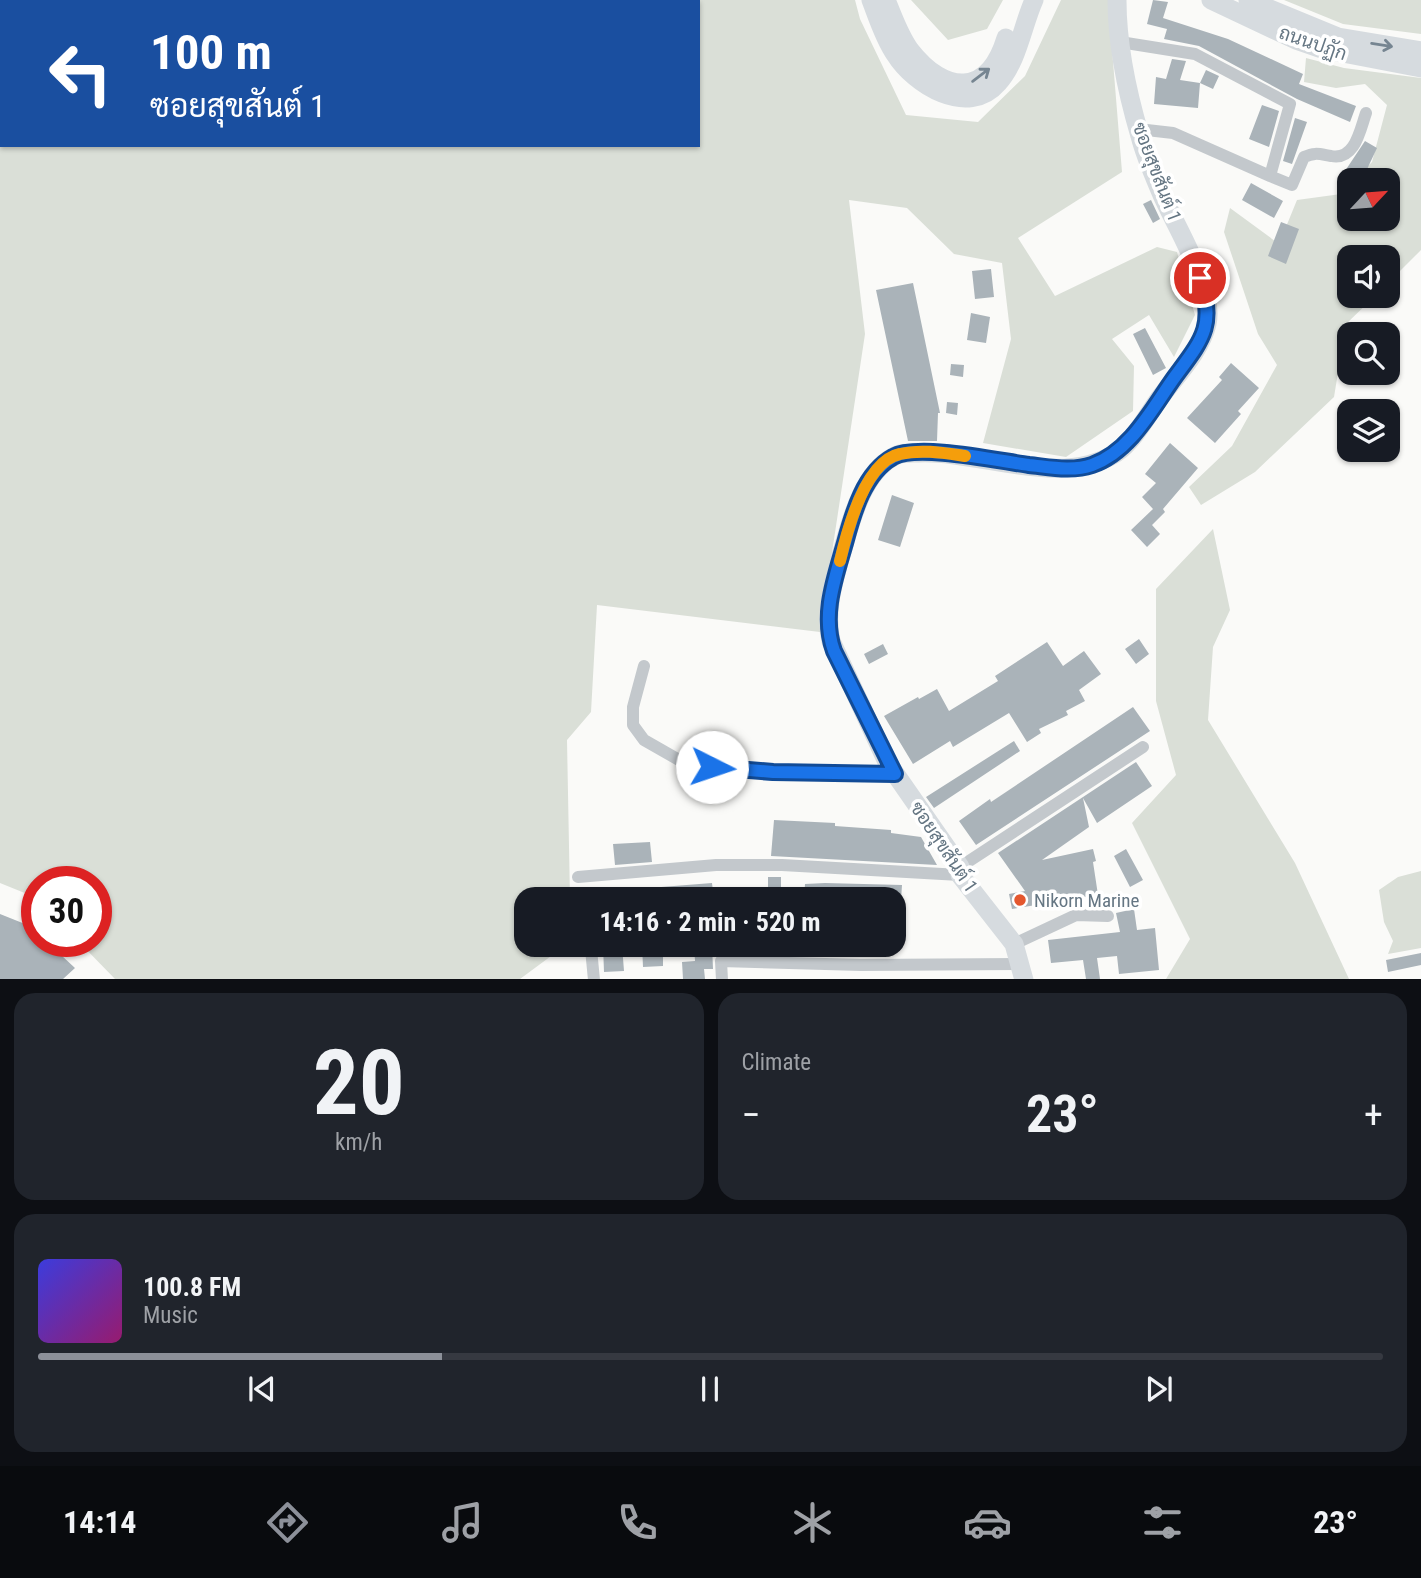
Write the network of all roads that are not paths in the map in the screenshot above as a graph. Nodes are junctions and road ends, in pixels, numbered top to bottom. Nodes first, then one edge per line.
1 (871, 0) edge
2 (886, 0) edge
3 (1020, 0) edge
4 (1034, 0) edge
5 (1117, 0) edge
6 (1211, 0) edge
7 (1248, 0) edge
8 (1120, 42) junction
9 (1421, 51) edge
10 (1421, 68) edge
11 (1366, 113) dead end
12 (1138, 129) junction
13 (1270, 176) junction
14 (644, 666) dead end
15 (1143, 747) dead end
16 (895, 774) junction
17 (960, 871) junction
18 (578, 877) dead end
19 (1108, 916) dead end
20 (1014, 944) junction
21 (592, 957) edge
22 (1023, 972) edge
23 (594, 979) edge
24 (722, 979) edge

1 - 4 street
2 -> 3 street
5 - 8 street, ซอยสุขสันต์ 1
6 - 10 street, ถนนปฏัก
7 -> 9 street, ถนนปฏัก
8 - 12 street, ซอยสุขสันต์ 1
8 - 13 street
11 - 13 street
12 - 13 street
12 - 16 street, ซอยสุขสันต์ 1
14 - 16 street
15 - 17 street
16 - 17 street, ซอยสุขสันต์ 1
17 - 18 street
17 - 20 street, ซอยสุขสันต์ 1
19 - 20 street
20 - 22 street, ซอยสุขสันต์ 1
21 - 23 street
22 - 24 street

